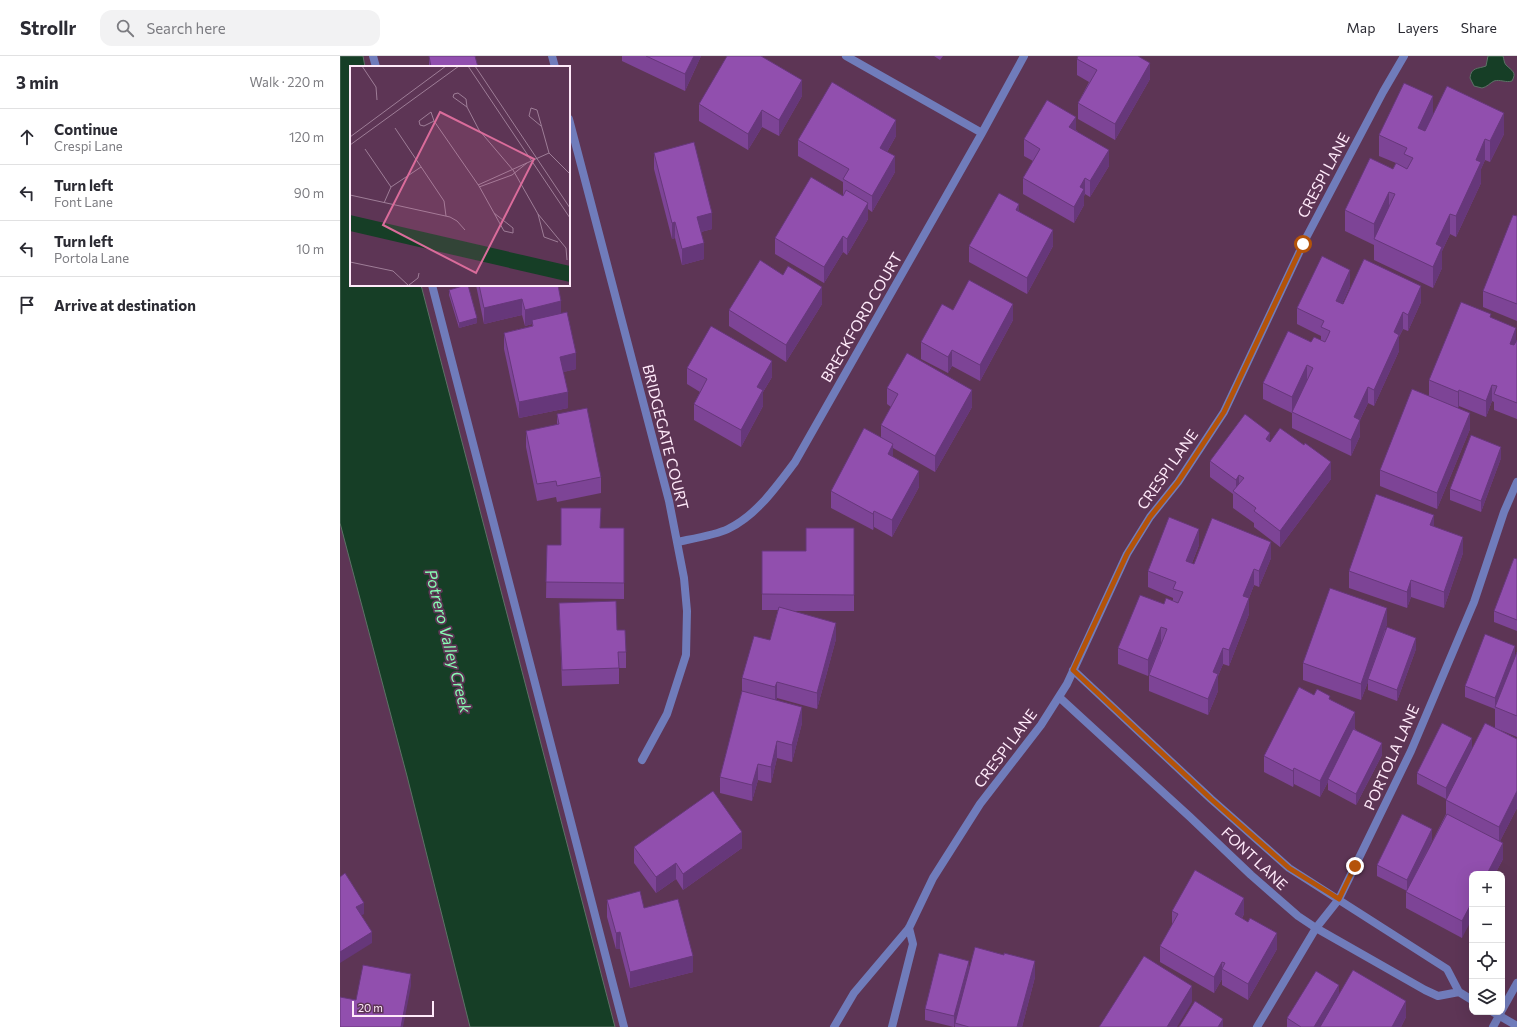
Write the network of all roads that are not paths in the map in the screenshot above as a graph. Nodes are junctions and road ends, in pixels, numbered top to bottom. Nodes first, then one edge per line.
1 (374, 56) edge
2 (552, 56) edge
3 (846, 56) edge
4 (1024, 56) edge
5 (1404, 56) edge
6 (376, 66) edge
7 (555, 66) edge
8 (570, 123) edge
9 (982, 133) junction
10 (432, 286) edge
11 (1517, 482) edge
12 (677, 542) junction
13 (1073, 670) junction
14 (1059, 697) junction
15 (642, 760) dead end
16 (1339, 899) junction
17 (909, 928) junction
18 (1316, 928) junction
19 (1517, 982) edge
20 (1459, 992) junction
21 (1469, 998) edge
22 (1505, 1002) edge
23 (1498, 1015) edge
24 (1503, 1015) edge
25 (1517, 1026) edge
26 (624, 1027) edge
27 (834, 1027) edge
28 (892, 1027) edge
29 (1257, 1027) edge
30 (1492, 1027) edge

1 - 6 street
2 - 7 street
3 - 9 street
4 - 9 street, BRECKFORD COURT
5 - 13 street, CRESPI LANE
8 - 12 street, BRIDGEGATE COURT
9 - 12 street, BRECKFORD COURT
10 - 26 street
11 - 16 street, PORTOLA LANE
12 - 15 street, BRIDGEGATE COURT
13 - 14 street, CRESPI LANE
13 - 16 street, FONT LANE
14 - 17 street, CRESPI LANE
14 - 18 street, FONT LANE
16 - 18 street, PORTOLA LANE
16 - 20 street, FONT LANE
17 - 27 street, CRESPI LANE
17 - 28 street
18 - 20 street, FONT LANE
18 - 29 street, PORTOLA LANE
19 - 22 street
20 - 21 street, FONT LANE
23 - 30 street
24 - 25 street

